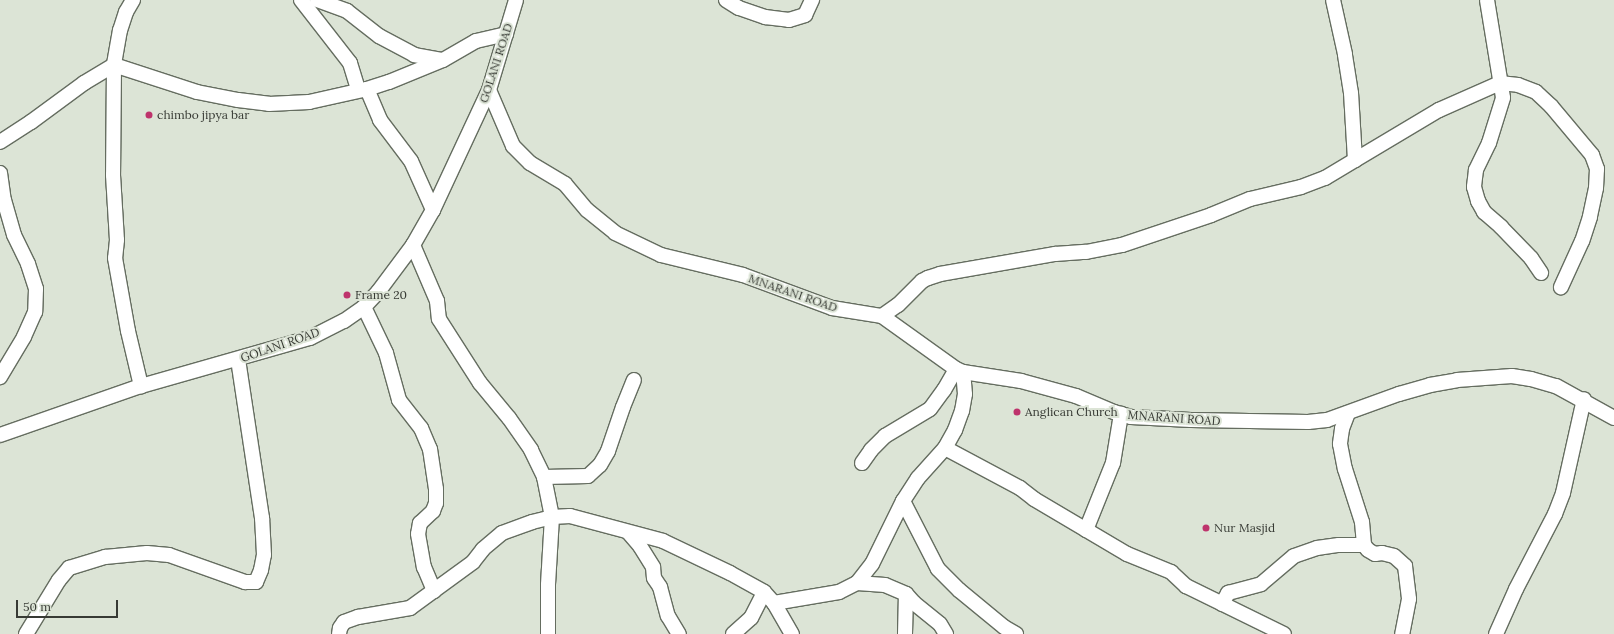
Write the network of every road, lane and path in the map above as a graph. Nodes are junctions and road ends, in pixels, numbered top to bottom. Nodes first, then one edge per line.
1 (132, 0) edge
2 (301, 0) edge
3 (317, 0) edge
4 (516, 0) edge
5 (726, 0) edge
6 (812, 0) edge
7 (1333, 0) edge
8 (1487, 0) edge
9 (506, 34) junction
10 (443, 60) junction
11 (114, 65) junction
12 (1500, 83) junction
13 (362, 90) junction
14 (489, 90) junction
15 (0, 142) edge
16 (1355, 160) junction
17 (0, 174) edge
18 (433, 210) junction
19 (413, 245) junction
20 (1542, 274) dead end
21 (1561, 287) dead end
22 (364, 307) junction
23 (882, 316) junction
24 (238, 360) junction
25 (959, 370) junction
26 (0, 377) edge
27 (634, 380) dead end
28 (141, 386) junction
29 (1584, 400) junction
30 (1348, 413) junction
31 (1121, 414) junction
32 (1614, 418) edge
33 (0, 435) edge
34 (946, 448) junction
35 (862, 463) dead end
36 (544, 477) junction
37 (903, 501) junction
38 (552, 516) junction
39 (1086, 530) junction
40 (628, 532) junction
41 (1364, 545) junction
42 (856, 583) junction
43 (434, 591) junction
44 (764, 592) junction
45 (906, 594) junction
46 (774, 603) junction
47 (1222, 604) junction
48 (26, 634) edge
49 (339, 634) edge
50 (548, 634) edge
51 (679, 634) edge
52 (733, 634) edge
53 (792, 634) edge
54 (905, 634) edge
55 (946, 634) edge
56 (1016, 634) edge
57 (1284, 634) edge
58 (1402, 634) edge
59 (1496, 634) edge

1 - 11 street
2 - 13 street
3 - 10 street
4 - 9 street, GOLANI ROAD
5 - 6 street
7 - 16 street
8 - 12 street
9 - 10 street
9 - 14 street, GOLANI ROAD
10 - 13 street
11 - 13 street
11 - 15 street
11 - 28 street
12 - 16 street
12 - 20 street
12 - 21 street
13 - 18 street
14 - 18 street, GOLANI ROAD
14 - 23 street, MNARANI ROAD
16 - 23 street
17 - 26 street
18 - 19 street, GOLANI ROAD
19 - 22 street, GOLANI ROAD
19 - 36 street
22 - 24 street, GOLANI ROAD
22 - 43 street
23 - 25 street, MNARANI ROAD
24 - 28 street, GOLANI ROAD
24 - 48 street
25 - 31 street, MNARANI ROAD
25 - 34 street
25 - 35 street
27 - 36 street
28 - 33 street, GOLANI ROAD
29 - 30 street, MNARANI ROAD
29 - 32 street, MNARANI ROAD
29 - 59 street
30 - 31 street, MNARANI ROAD
30 - 41 street
31 - 39 street
34 - 37 street
34 - 39 street
36 - 38 street
37 - 42 street
37 - 56 street
38 - 40 street
38 - 43 street
38 - 50 street
39 - 47 street
40 - 44 street
40 - 51 street
41 - 47 street
41 - 58 street
42 - 45 street
42 - 46 street
43 - 49 street
44 - 46 street
44 - 52 street
45 - 54 street
45 - 55 street
46 - 53 street
47 - 57 street

